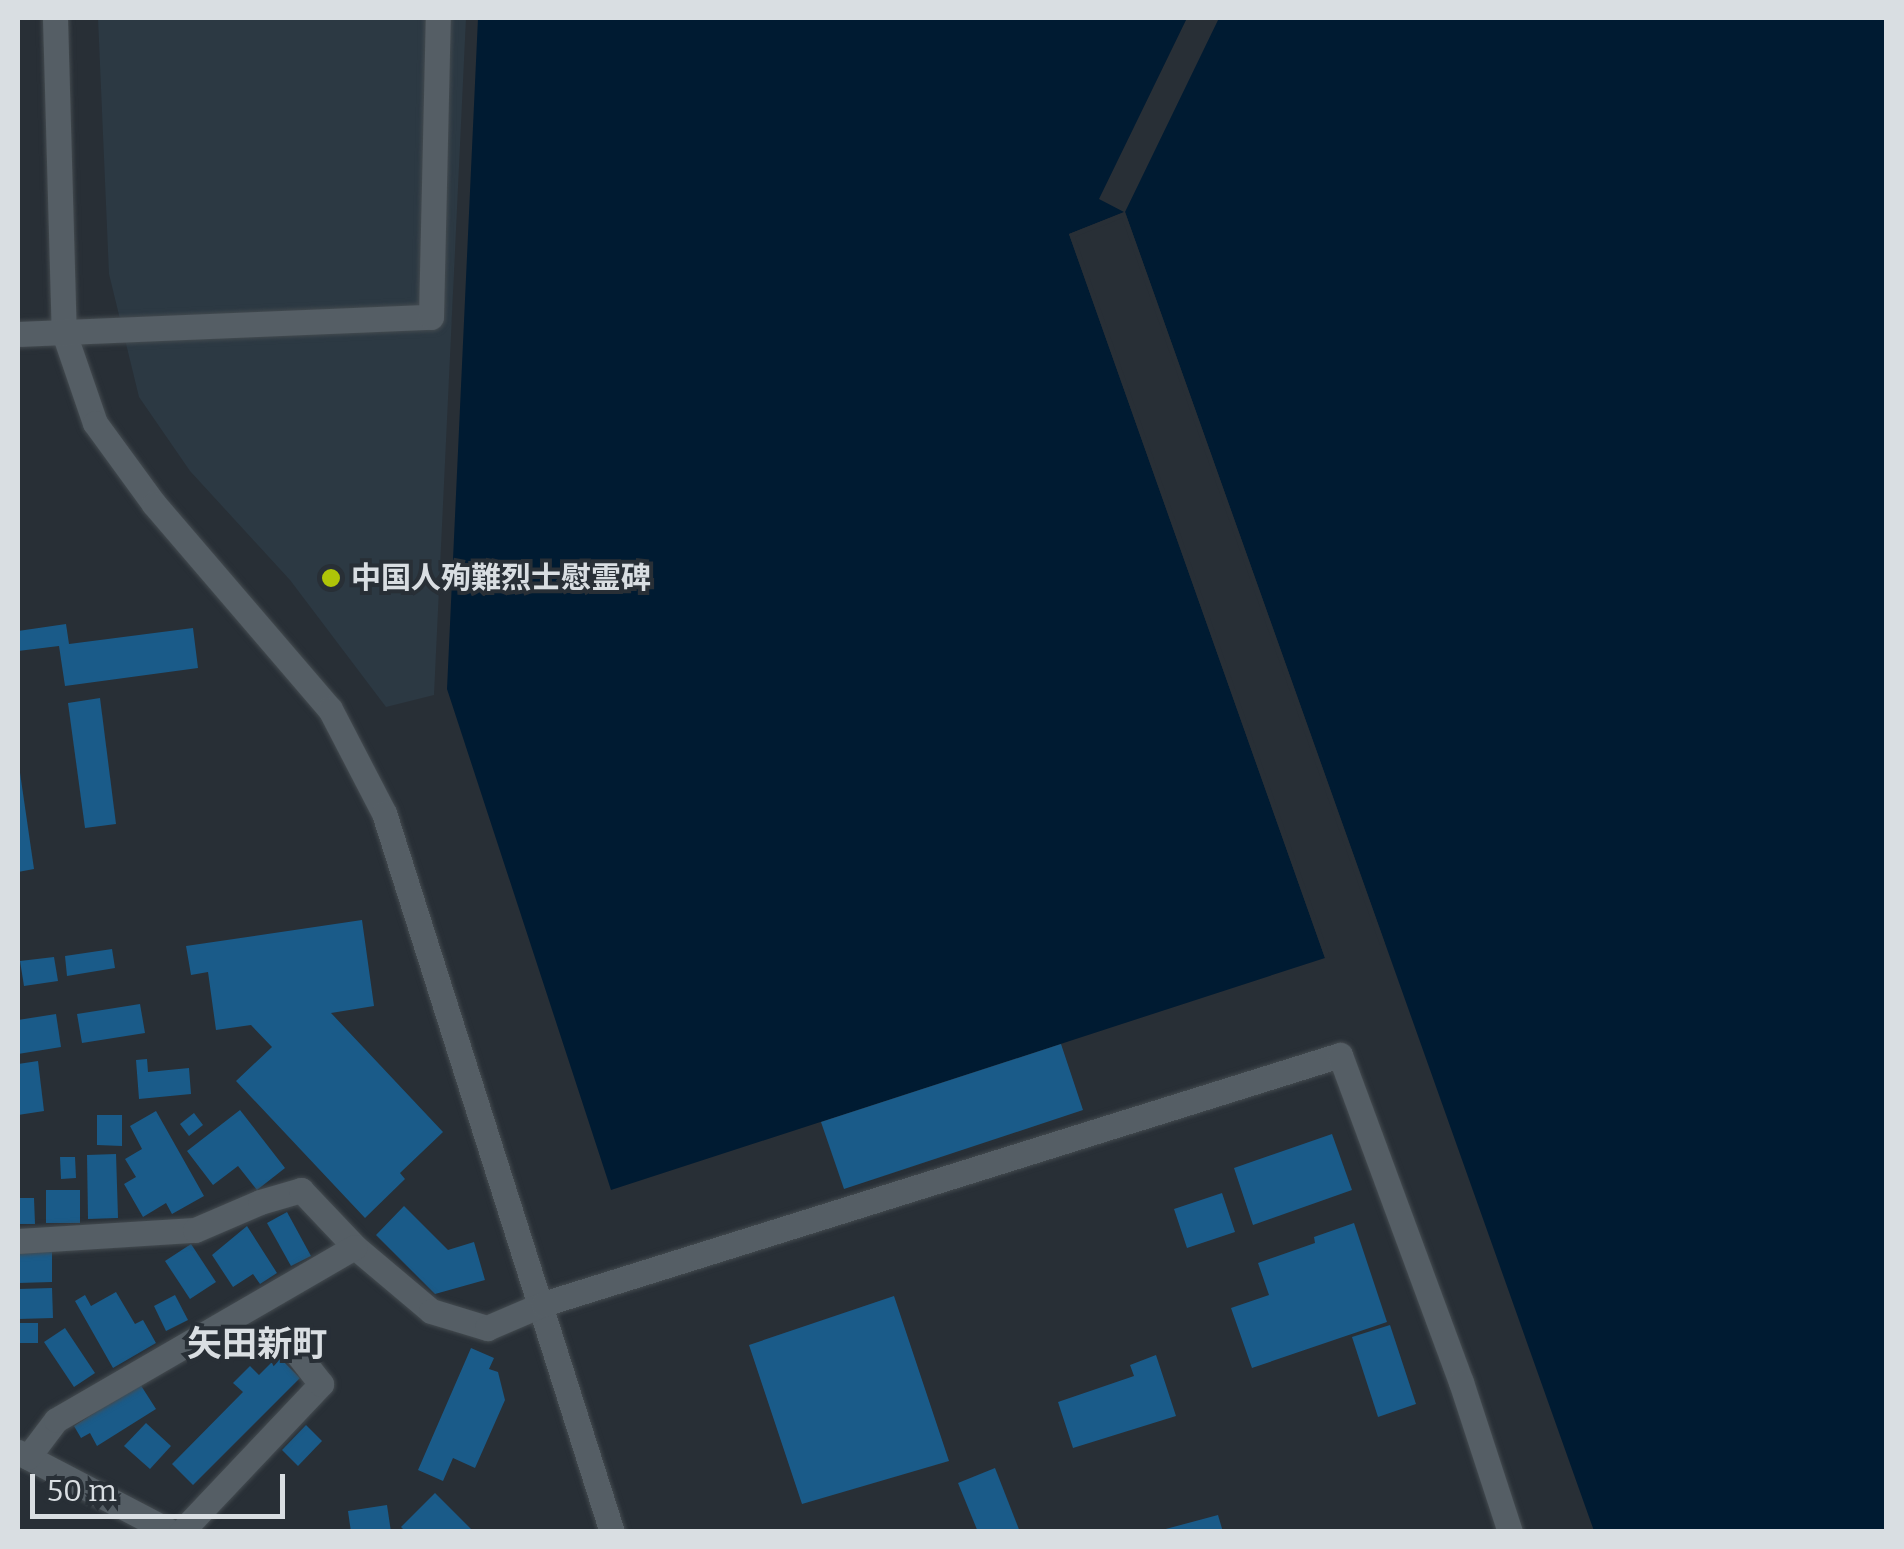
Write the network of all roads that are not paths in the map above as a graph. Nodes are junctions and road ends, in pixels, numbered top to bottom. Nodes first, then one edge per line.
1 (55, 18) edge
2 (438, 18) edge
3 (64, 333) junction
4 (18, 334) edge
5 (18, 1240) edge
6 (355, 1248) junction
7 (543, 1304) junction
8 (296, 1353) dead end
9 (23, 1454) edge
10 (171, 1532) edge
11 (181, 1532) edge
12 (612, 1532) edge
13 (1510, 1532) edge

1 - 3 street
2 - 3 street
3 - 4 street
3 - 7 street
5 - 6 street
6 - 7 street
6 - 9 street
7 - 12 street
7 - 13 street
8 - 11 street
9 - 10 street

